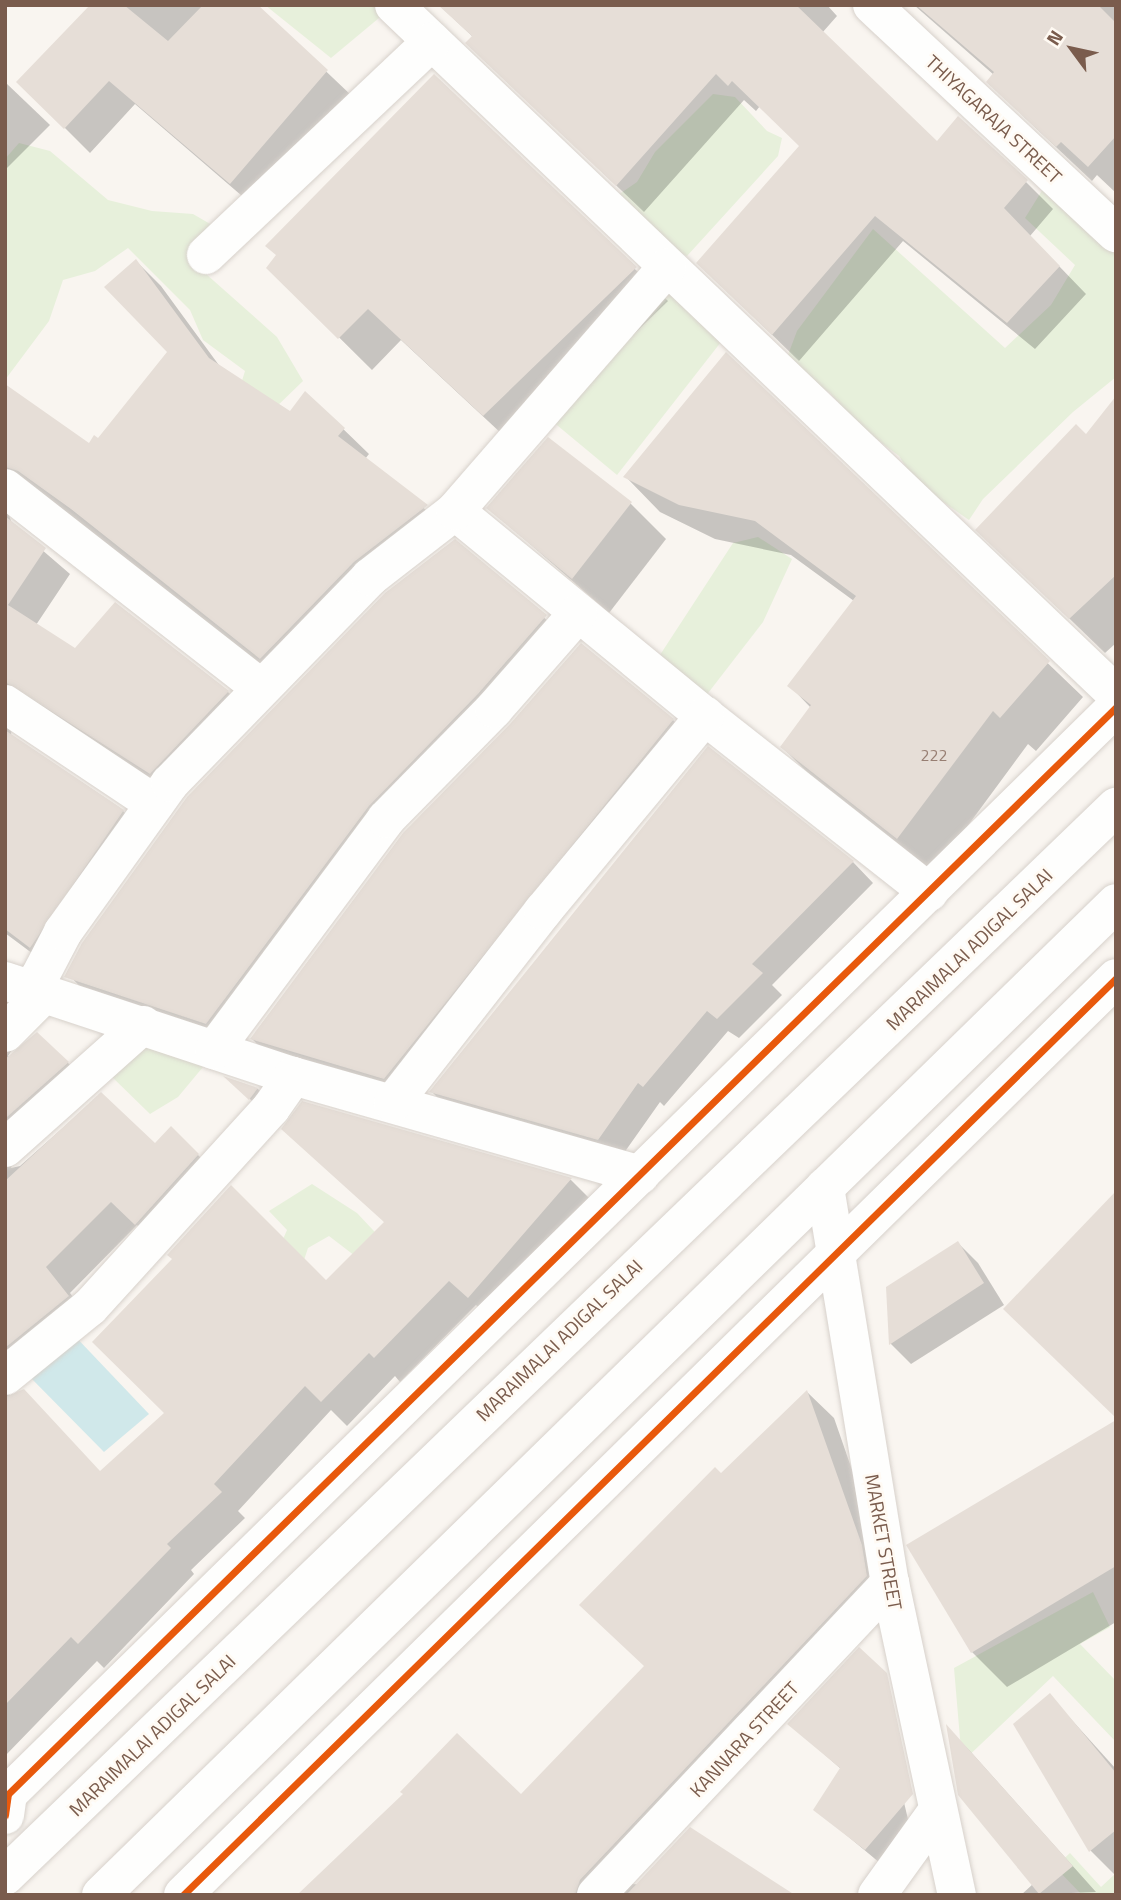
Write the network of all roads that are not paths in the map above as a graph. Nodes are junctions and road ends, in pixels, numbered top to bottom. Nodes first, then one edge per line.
1 (394, 5) edge
2 (872, 5) edge
3 (432, 41) junction
4 (1116, 233) edge
5 (206, 255) dead end
6 (667, 267) junction
7 (5, 488) edge
8 (455, 511) junction
9 (578, 612) junction
10 (260, 687) junction
11 (1116, 694) edge
12 (5, 704) edge
13 (1116, 707) edge
14 (705, 716) junction
15 (155, 804) junction
16 (1116, 807) edge
17 (929, 892) junction
18 (1116, 903) edge
19 (1116, 978) edge
20 (5, 981) edge
21 (44, 994) junction
22 (143, 1025) junction
23 (5, 1033) edge
24 (214, 1050) junction
25 (293, 1076) junction
26 (393, 1103) junction
27 (5, 1149) edge
28 (640, 1175) junction
29 (825, 1187) junction
30 (835, 1252) junction
31 (5, 1376) edge
32 (890, 1583) junction
33 (936, 1813) junction
34 (5, 1815) edge
35 (5, 1876) edge
36 (101, 1895) edge
37 (183, 1895) edge
38 (596, 1895) edge
39 (877, 1895) edge
40 (957, 1895) edge

1 - 3 street
2 - 4 street, THIYAGARAJA STREET
3 - 5 street
3 - 6 street
6 - 8 street
6 - 11 street
7 - 10 street
8 - 9 street
8 - 10 street
9 - 14 street
9 - 24 street
10 - 15 street
12 - 15 street
13 - 17 street
14 - 17 street
14 - 26 street
15 - 21 street
16 - 35 street, MARAIMALAI ADIGAL SALAI
17 - 28 street
18 - 29 street
19 - 30 street
20 - 21 street
21 - 22 street
21 - 23 street
22 - 24 street
22 - 27 street
24 - 25 street
25 - 26 street
25 - 31 street
26 - 28 street
28 - 34 street
29 - 30 street, MARKET STREET
29 - 36 street
30 - 32 street, MARKET STREET
30 - 37 street
32 - 33 street, MARKET STREET
32 - 38 street, KANNARA STREET
33 - 39 street
33 - 40 street, MARKET STREET

